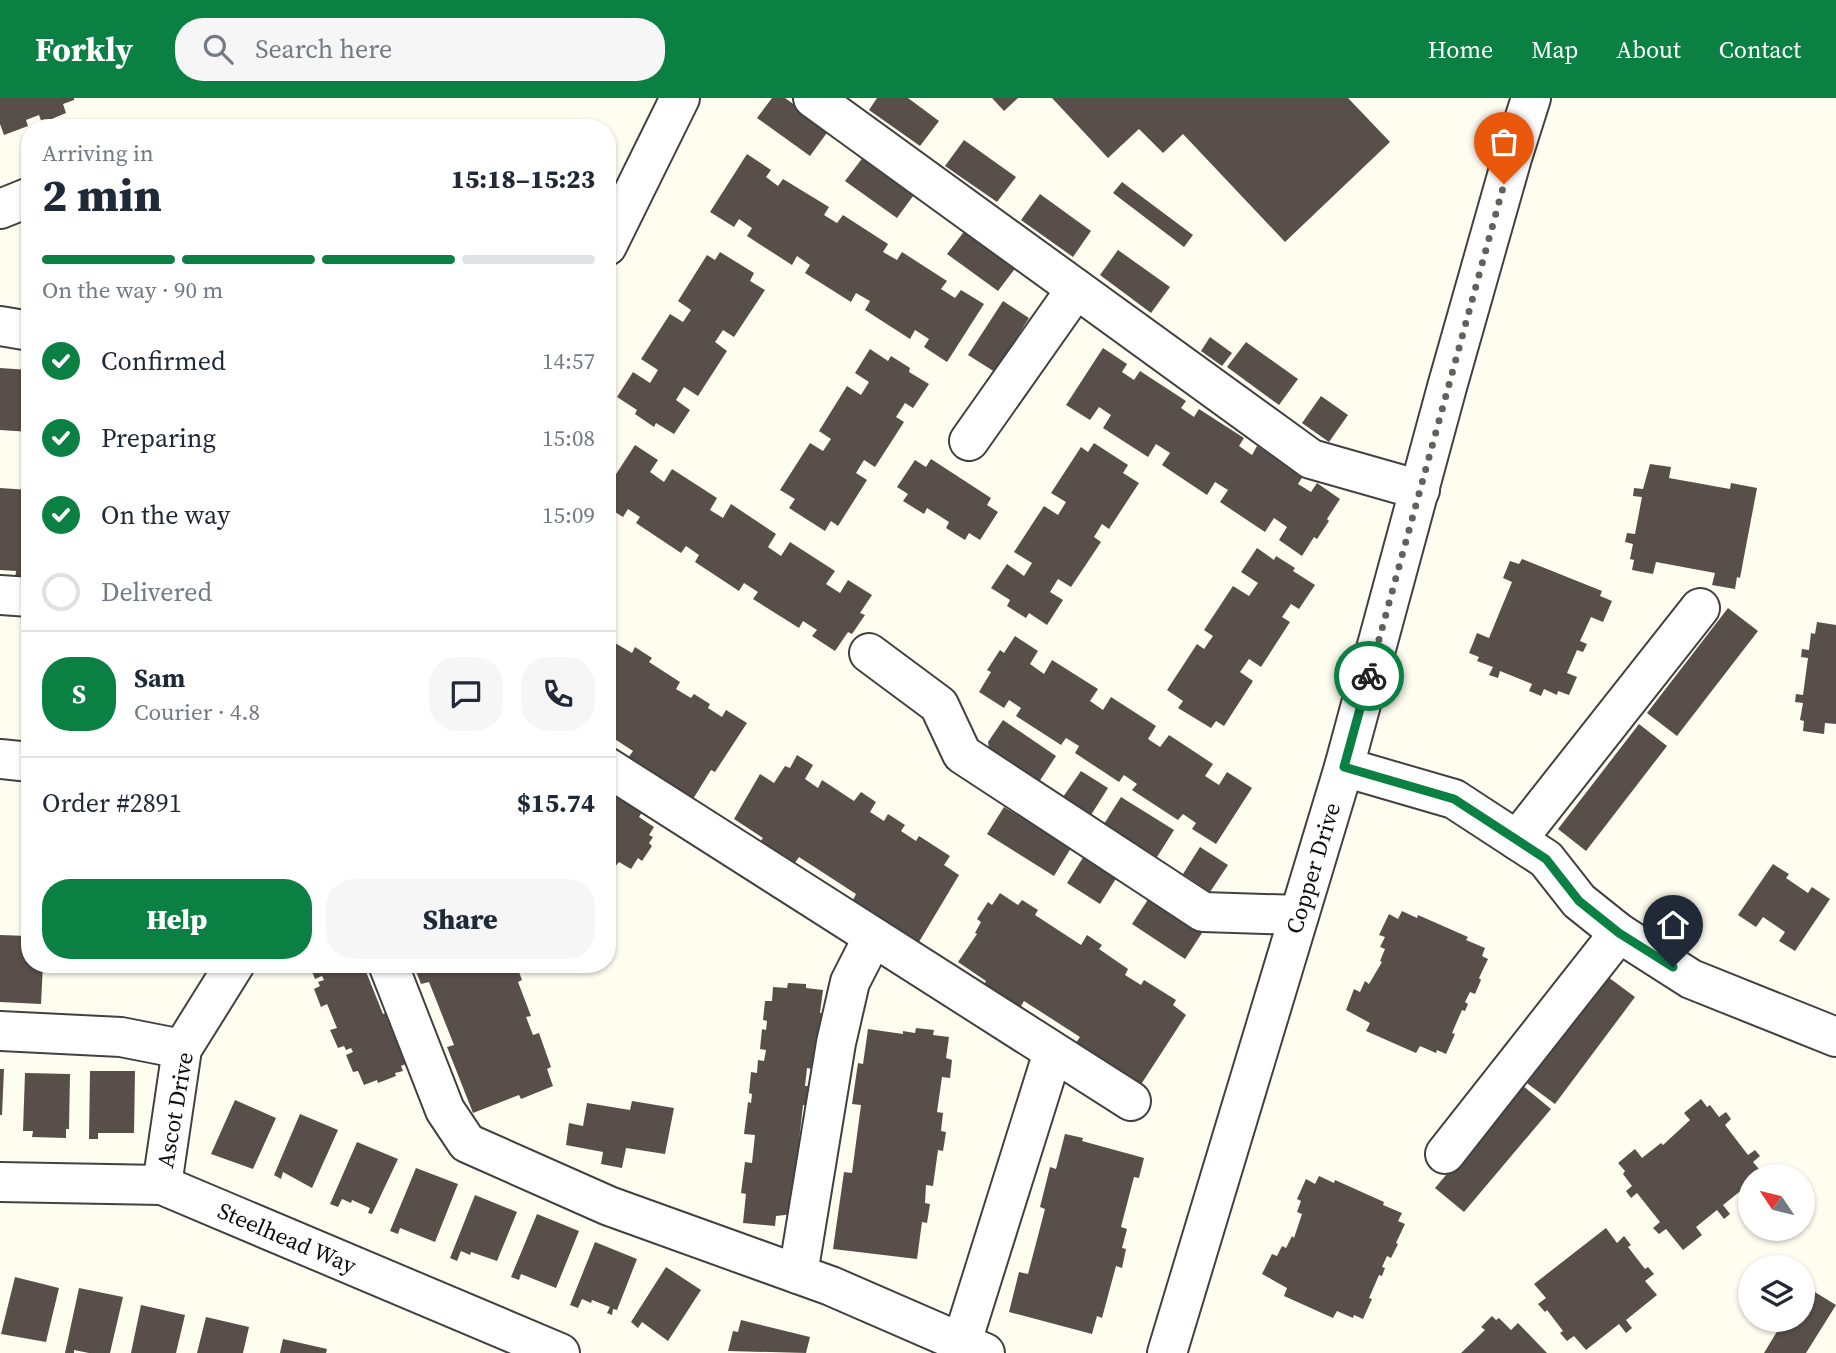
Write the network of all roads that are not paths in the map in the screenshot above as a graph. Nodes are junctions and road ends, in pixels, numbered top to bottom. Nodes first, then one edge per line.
1 (680, 98) edge
2 (813, 98) edge
3 (1531, 98) edge
4 (21, 201) edge
5 (0, 209) edge
6 (616, 228) edge
7 (1076, 289) junction
8 (0, 326) edge
9 (21, 330) edge
10 (969, 441) dead end
11 (1420, 490) junction
12 (0, 595) edge
13 (21, 596) edge
14 (1699, 608) dead end
15 (869, 653) dead end
16 (0, 759) edge
17 (21, 761) edge
18 (1344, 767) junction
19 (616, 773) edge
20 (1517, 840) junction
21 (1299, 915) junction
22 (1619, 933) junction
23 (873, 937) junction
24 (229, 973) edge
25 (392, 973) edge
26 (0, 1031) edge
27 (1834, 1031) edge
28 (182, 1049) junction
29 (1054, 1052) junction
30 (1131, 1101) dead end
31 (1445, 1154) dead end
32 (0, 1182) edge
33 (162, 1185) junction
34 (798, 1274) junction
35 (974, 1347) edge
36 (560, 1353) edge
37 (1167, 1353) edge

1 - 6 street
2 - 7 street
3 - 11 street, Copper Drive
4 - 5 street
7 - 10 street
7 - 11 street
8 - 9 street
11 - 18 street, Copper Drive
12 - 13 street
14 - 20 street
15 - 21 street
16 - 17 street
18 - 20 street
18 - 21 street, Copper Drive
19 - 23 street
20 - 22 street
21 - 37 street, Copper Drive
22 - 27 street
22 - 31 street
23 - 29 street
23 - 34 street
24 - 28 street, Ascot Drive
25 - 34 street
26 - 28 street
28 - 33 street, Ascot Drive
29 - 30 street
29 - 35 street
32 - 33 street, Steelhead Way
33 - 36 street, Steelhead Way
34 - 35 street

